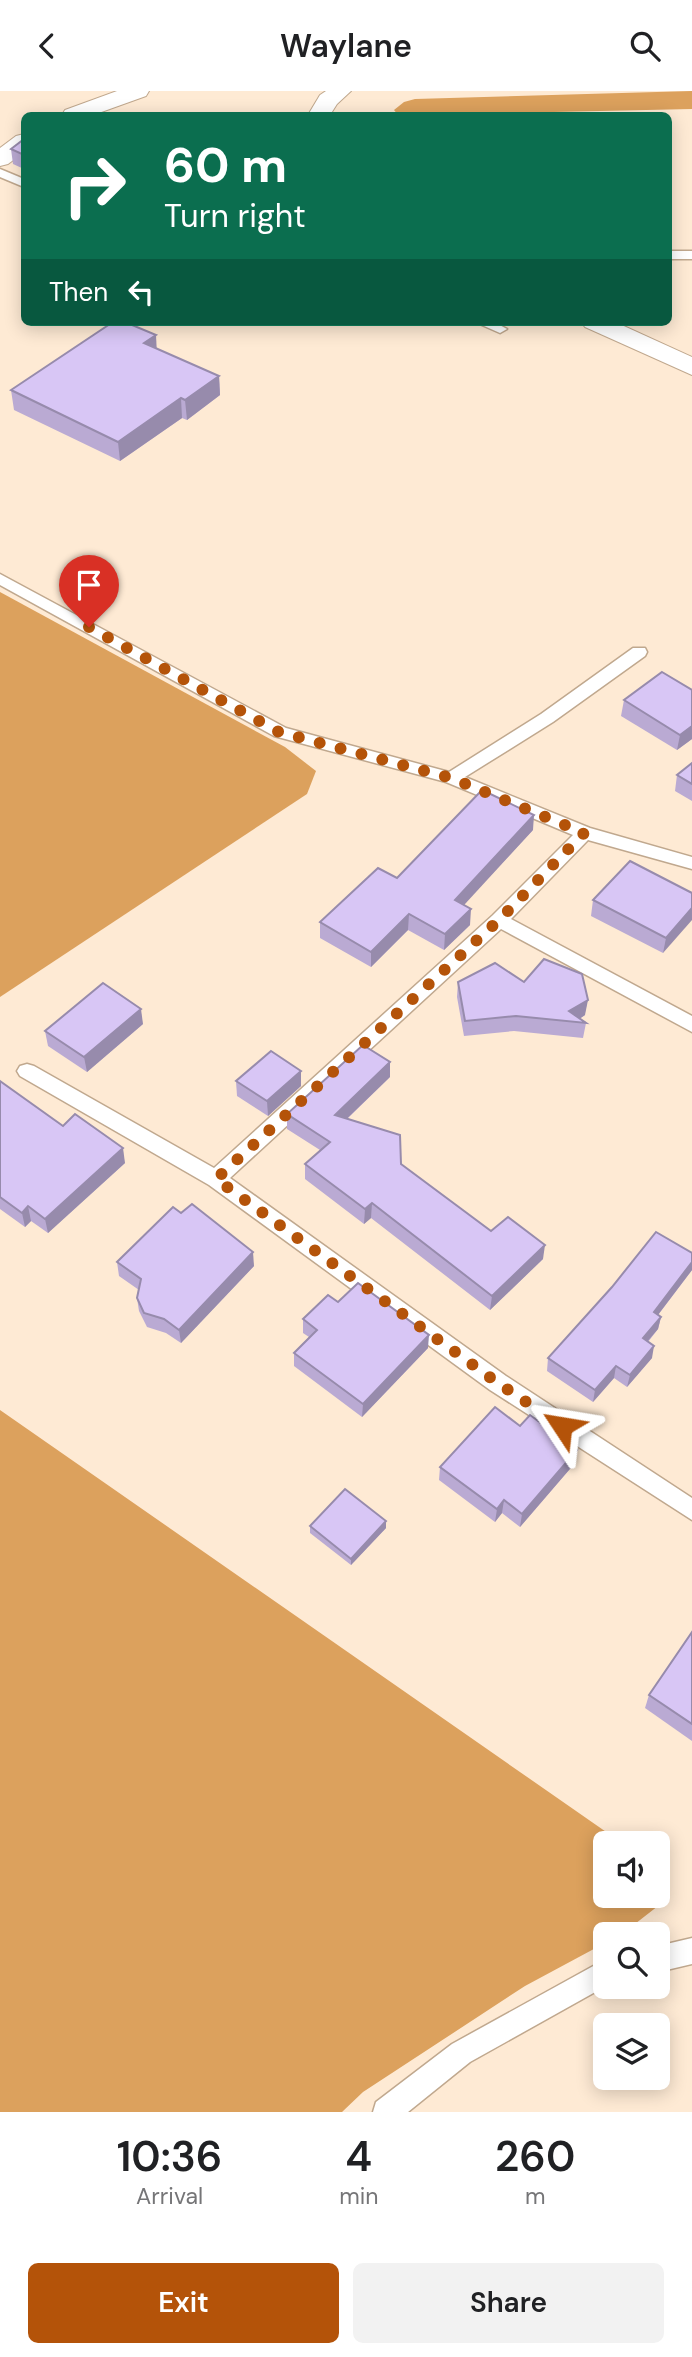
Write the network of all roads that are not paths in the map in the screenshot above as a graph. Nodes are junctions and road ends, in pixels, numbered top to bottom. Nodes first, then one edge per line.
1 (138, 91) edge
2 (340, 91) edge
3 (81, 112) edge
4 (321, 112) edge
5 (21, 143) edge
6 (0, 159) edge
7 (0, 173) edge
8 (21, 182) edge
9 (672, 254) edge
10 (692, 255) edge
11 (491, 326) edge
12 (603, 326) edge
13 (500, 330) dead end
14 (692, 367) edge
15 (0, 579) edge
16 (639, 652) dead end
17 (451, 778) junction
18 (584, 833) junction
19 (692, 863) edge
20 (499, 920) junction
21 (692, 1025) edge
22 (27, 1071) dead end
23 (216, 1179) junction
24 (692, 1510) edge
25 (692, 1951) edge
26 (670, 1956) edge
27 (593, 1979) edge
28 (386, 2112) edge

1 - 3 street
2 - 4 street
5 - 6 street
7 - 8 lane
9 - 10 lane
11 - 13 lane
12 - 14 street
15 - 17 lane
16 - 17 lane
17 - 18 lane
18 - 19 lane
18 - 20 lane
20 - 21 lane
20 - 23 lane
22 - 23 lane
23 - 24 lane
25 - 26 lane
27 - 28 lane

